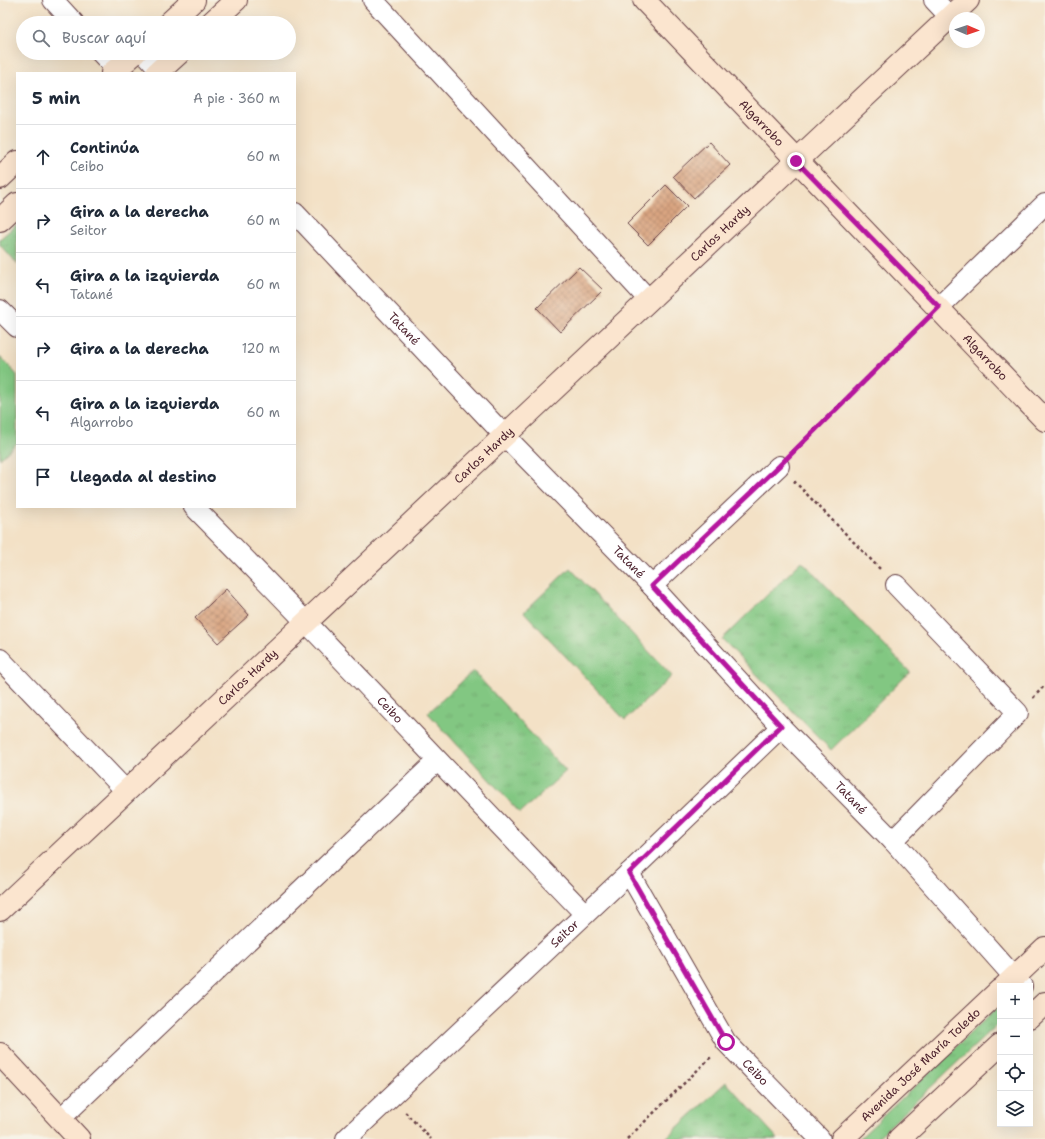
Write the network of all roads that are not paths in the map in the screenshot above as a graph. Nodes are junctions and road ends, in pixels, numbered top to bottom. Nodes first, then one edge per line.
1 (53, 0) edge
2 (194, 0) edge
3 (236, 0) edge
4 (373, 0) edge
5 (644, 0) edge
6 (934, 0) edge
7 (968, 0) edge
8 (955, 12) edge
9 (68, 16) edge
10 (177, 16) edge
11 (219, 16) edge
12 (949, 16) edge
13 (949, 18) edge
14 (106, 60) edge
15 (127, 60) edge
16 (151, 60) edge
17 (172, 60) edge
18 (114, 71) edge
19 (160, 72) edge
20 (796, 161) junction
21 (16, 163) edge
22 (0, 178) edge
23 (1045, 204) edge
24 (16, 205) edge
25 (296, 214) edge
26 (0, 220) edge
27 (649, 300) junction
28 (939, 307) junction
29 (0, 310) edge
30 (16, 326) edge
31 (1045, 420) edge
32 (504, 435) junction
33 (779, 466) road end
34 (195, 508) edge
35 (896, 585) road end
36 (652, 586) junction
37 (307, 621) junction
38 (0, 659) edge
39 (781, 726) junction
40 (438, 761) junction
41 (126, 791) junction
42 (893, 841) junction
43 (629, 873) junction
44 (0, 910) edge
45 (585, 914) junction
46 (1045, 948) edge
47 (1008, 983) edge
48 (1012, 983) edge
49 (997, 997) edge
50 (997, 1048) edge
51 (0, 1054) edge
52 (60, 1119) junction
53 (79, 1139) edge
54 (346, 1139) edge
55 (820, 1139) edge
56 (842, 1139) edge
57 (898, 1139) edge

1 - 9 street
2 - 10 street
3 - 11 street
4 - 27 street
5 - 20 street, Algarrobo
6 - 12 street
7 - 8 street, Carlos Hardy
13 - 20 street, Carlos Hardy
14 - 18 street
15 - 18 street
16 - 19 street
17 - 19 street
20 - 27 street, Carlos Hardy
20 - 28 street, Algarrobo
21 - 22 street
23 - 28 street
24 - 26 street
25 - 32 street, Tatané
27 - 32 street, Carlos Hardy
28 - 31 street, Algarrobo
29 - 30 street
32 - 36 street, Tatané
32 - 37 street, Carlos Hardy
33 - 36 street
34 - 37 street, Ceibo
35 - 42 street
36 - 39 street, Tatané
37 - 40 street, Ceibo
37 - 41 street, Carlos Hardy
38 - 41 street
39 - 42 street, Tatané
39 - 43 street, Seitor
40 - 45 street, Ceibo
40 - 52 street
41 - 44 street, Carlos Hardy
42 - 47 street, Tatané
43 - 45 street, Seitor
43 - 55 street, Ceibo
45 - 54 street, Seitor
46 - 48 street, Avenida José María Toledo
49 - 56 street, Avenida José María Toledo
50 - 57 street
51 - 52 street
52 - 53 street

